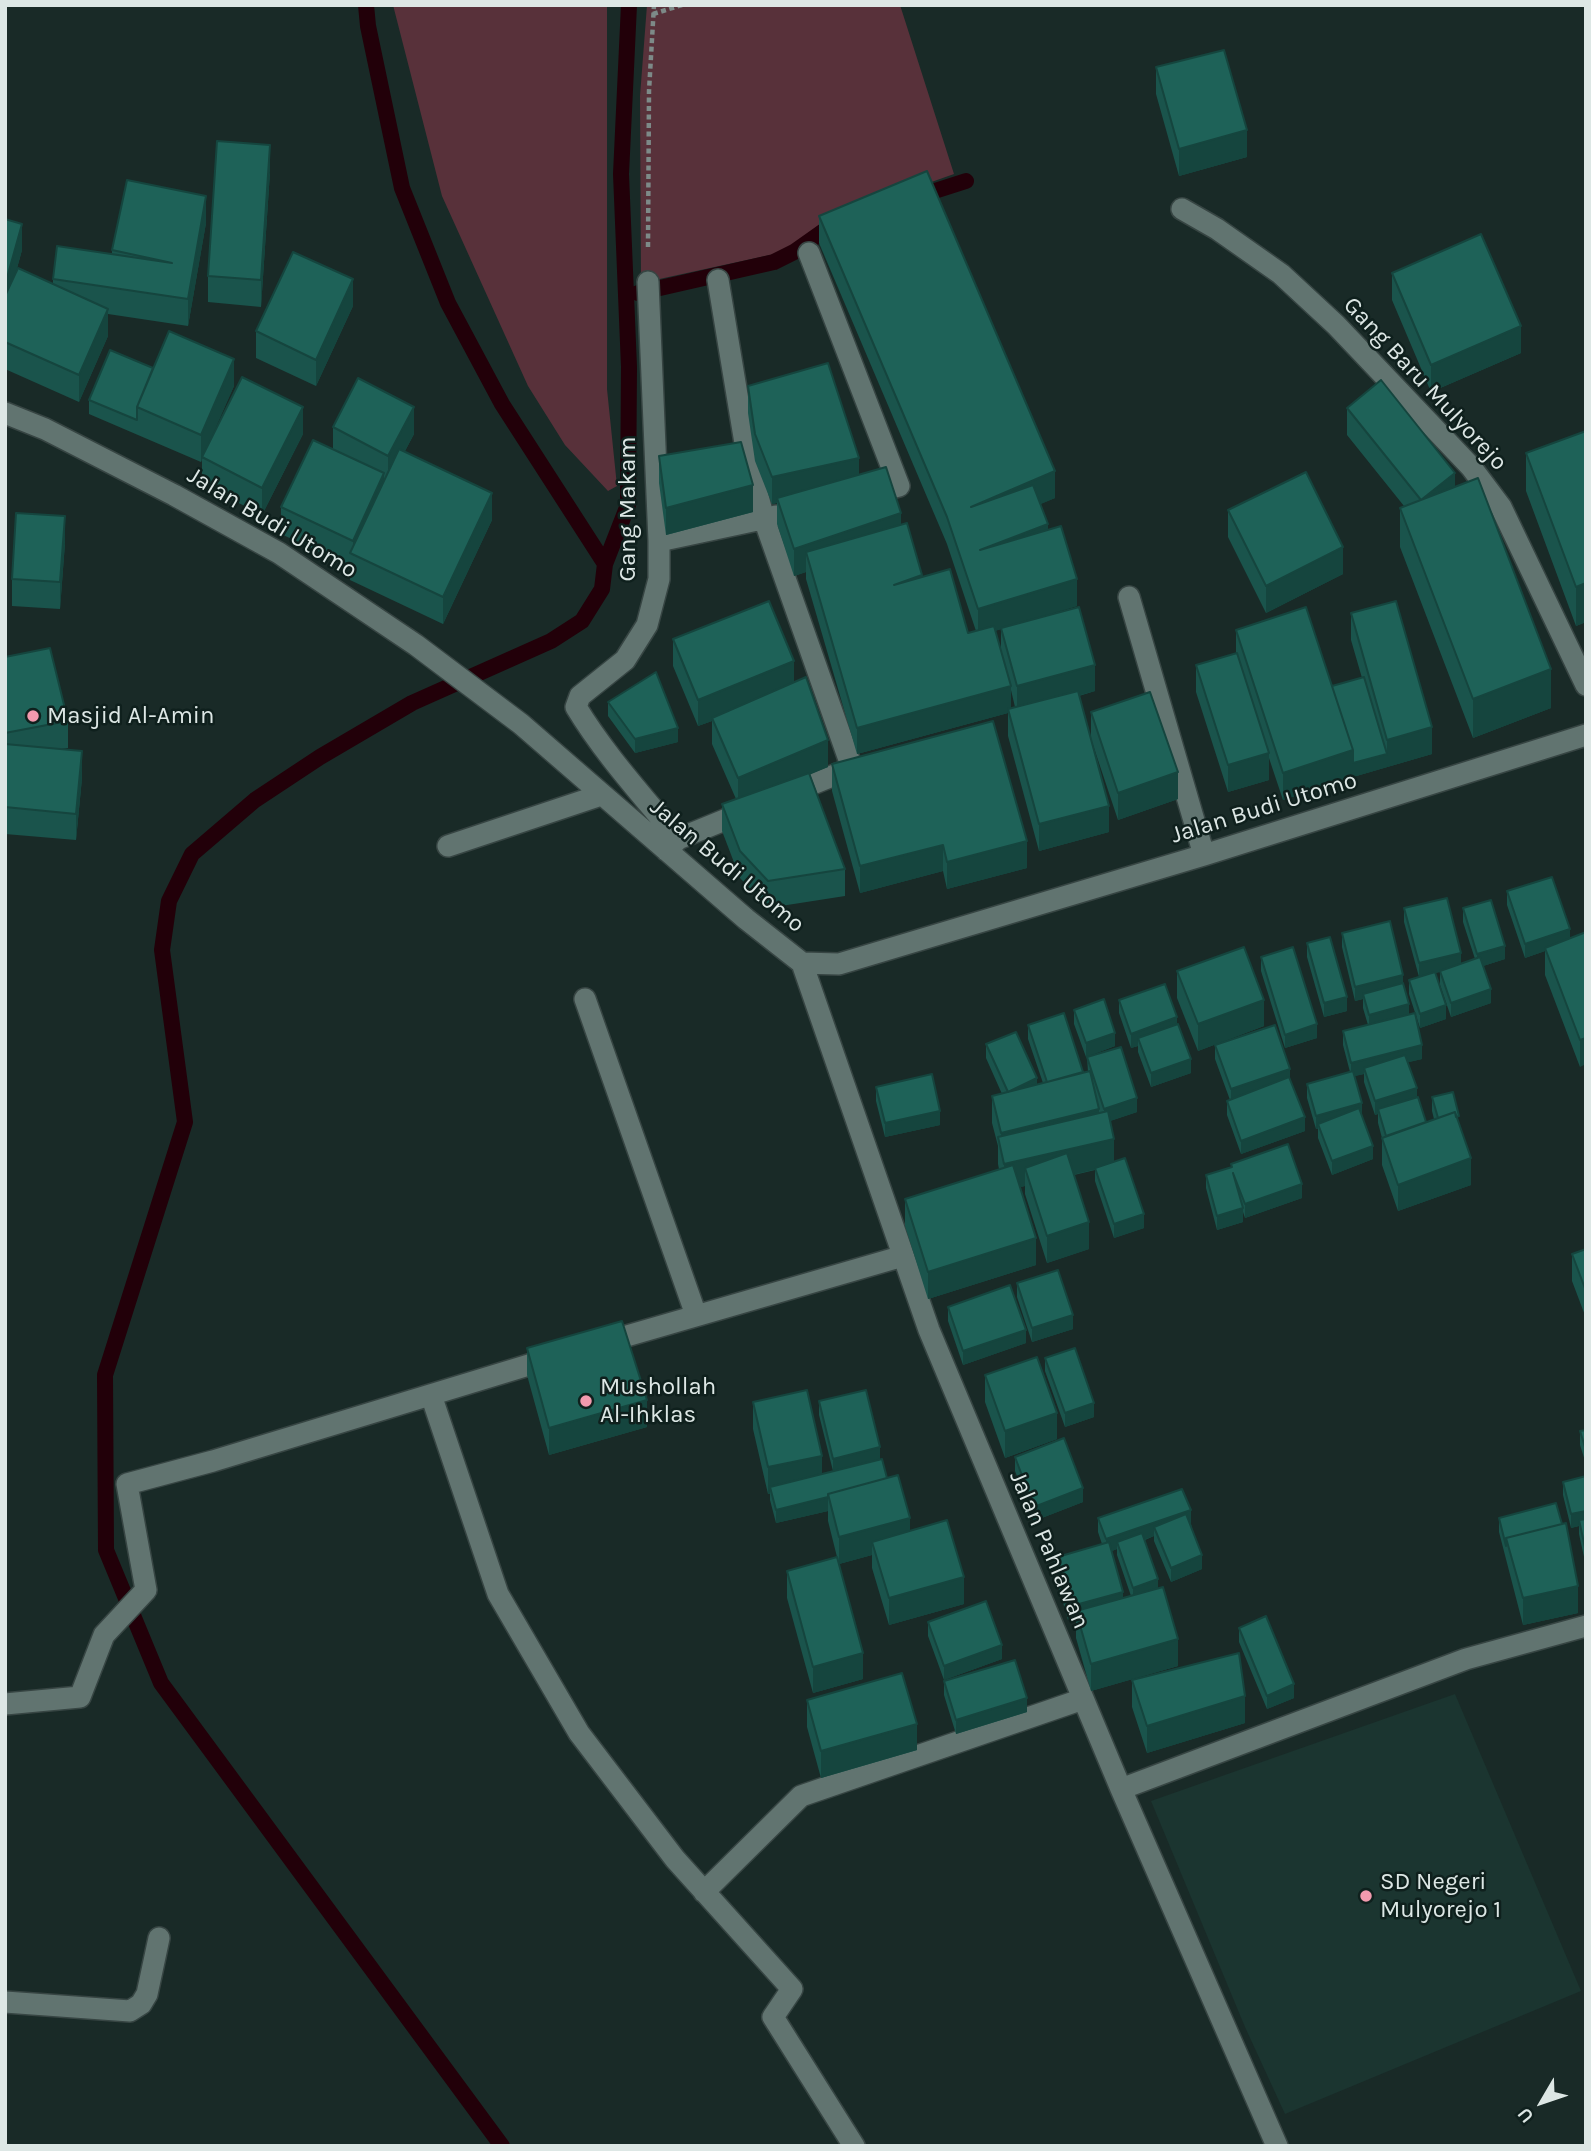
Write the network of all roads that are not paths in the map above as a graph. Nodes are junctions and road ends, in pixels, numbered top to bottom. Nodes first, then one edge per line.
1 (1182, 209) dead end
2 (809, 253) dead end
3 (718, 280) dead end
4 (648, 290) road end
5 (5, 413) edge
6 (845, 499) edge
7 (791, 512) edge
8 (764, 519) junction
9 (659, 541) junction
10 (1129, 597) dead end
11 (1586, 685) edge
12 (1586, 735) edge
13 (601, 795) junction
14 (673, 845) junction
15 (448, 846) dead end
16 (1205, 855) junction
17 (802, 963) junction
18 (585, 999) dead end
19 (903, 1256) junction
20 (696, 1315) junction
21 (431, 1395) junction
22 (1586, 1626) edge
23 (1083, 1699) junction
24 (5, 1704) edge
25 (1121, 1789) junction
26 (705, 1892) junction
27 (159, 1938) dead end
28 (5, 2002) edge
29 (854, 2146) edge
30 (1278, 2146) edge

1 - 11 street, Gang Baru Mulyorejo
2 - 6 street
3 - 8 street
4 - 9 street, Gang Makam
5 - 13 street, Jalan Budi Utomo
7 - 8 street
8 - 9 street
8 - 14 street
9 - 14 street, Gang Makam
10 - 16 street
12 - 16 street, Jalan Budi Utomo
13 - 14 street, Jalan Budi Utomo
13 - 15 street
14 - 17 street, Jalan Budi Utomo
16 - 17 street, Jalan Budi Utomo
17 - 19 street, Jalan Pahlawan
18 - 20 street
19 - 20 street
19 - 23 street, Jalan Pahlawan
20 - 21 street
21 - 24 street
21 - 26 street
22 - 25 street
23 - 25 street, Jalan Pahlawan
23 - 26 street
25 - 30 street, Jalan Pahlawan
26 - 29 street
27 - 28 street

